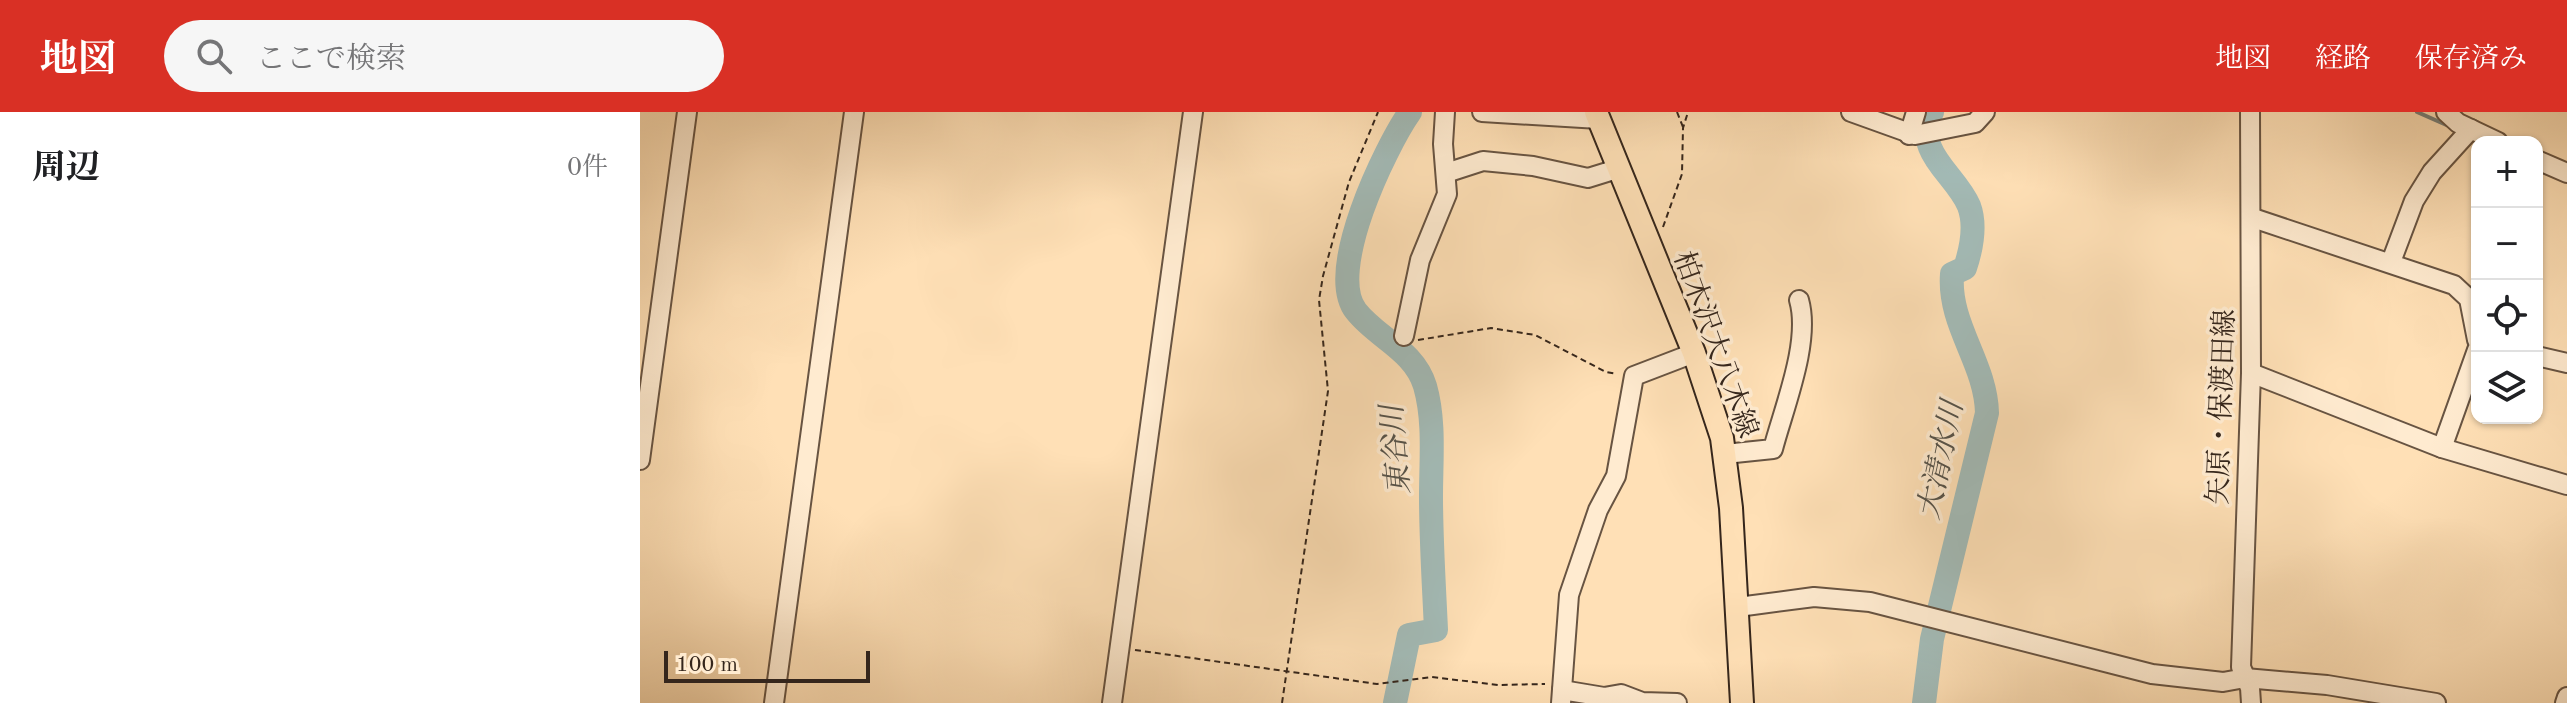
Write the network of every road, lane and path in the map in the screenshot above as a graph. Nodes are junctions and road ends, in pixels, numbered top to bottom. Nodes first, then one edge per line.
1 (687, 112) edge
2 (854, 112) edge
3 (1193, 112) edge
4 (1378, 112) edge
5 (1445, 112) edge
6 (1482, 112) edge
7 (1677, 112) edge
8 (1688, 112) edge
9 (1851, 112) edge
10 (1916, 112) edge
11 (1985, 112) edge
12 (2250, 112) edge
13 (2446, 112) edge
14 (1598, 116) edge
15 (1683, 128) junction
16 (2471, 129) junction
17 (1912, 135) junction
18 (2486, 136) edge
19 (2543, 163) edge
20 (1617, 169) junction
21 (1446, 173) junction
22 (2567, 173) edge
23 (2253, 218) junction
24 (1652, 251) junction
25 (2391, 262) junction
26 (1799, 300) dead end
27 (2471, 312) edge
28 (1404, 336) joint
29 (2476, 352) edge
30 (1694, 353) junction
31 (2543, 357) edge
32 (2567, 363) edge
33 (2251, 373) junction
34 (1634, 376) junction
35 (2442, 448) junction
36 (1725, 454) junction
37 (640, 460) edge
38 (2567, 485) edge
39 (1738, 607) junction
40 (1122, 648) junction
41 (1286, 670) junction
42 (2245, 678) junction
43 (1561, 692) edge
44 (2567, 697) edge
45 (774, 703) edge
46 (1112, 703) edge
47 (1282, 703) edge
48 (1677, 703) edge
49 (1742, 703) edge
50 (2251, 703) edge
51 (2436, 703) edge
52 (2565, 703) edge

1 - 37 street
2 - 45 street
3 - 40 street
4 - 41 path
5 - 21 street
6 - 14 street
7 - 15 path
8 - 15 path
9 - 17 street
10 - 17 street
11 - 17 street
12 - 23 street, 矢原・保渡田線
13 - 16 street
14 - 20 main road, 柏木沢大八木線
15 - 24 path
16 - 18 street
16 - 25 street
19 - 22 street
20 - 21 street
20 - 24 main road, 柏木沢大八木線
21 - 28 street
23 - 25 street
23 - 33 street, 矢原・保渡田線
24 - 30 main road, 柏木沢大八木線
25 - 27 street
26 - 36 street
28 - 34 path
29 - 35 street
30 - 34 street
30 - 36 main road, 柏木沢大八木線
31 - 32 street
33 - 35 street
33 - 42 street, 矢原・保渡田線
34 - 43 street
35 - 38 street
36 - 39 main road, 柏木沢大八木線
39 - 42 street
39 - 49 main road, 柏木沢大八木線
40 - 41 path
40 - 46 street
41 - 43 path
41 - 47 path
42 - 50 street, 矢原・保渡田線
42 - 51 street
43 - 48 street
44 - 52 street

